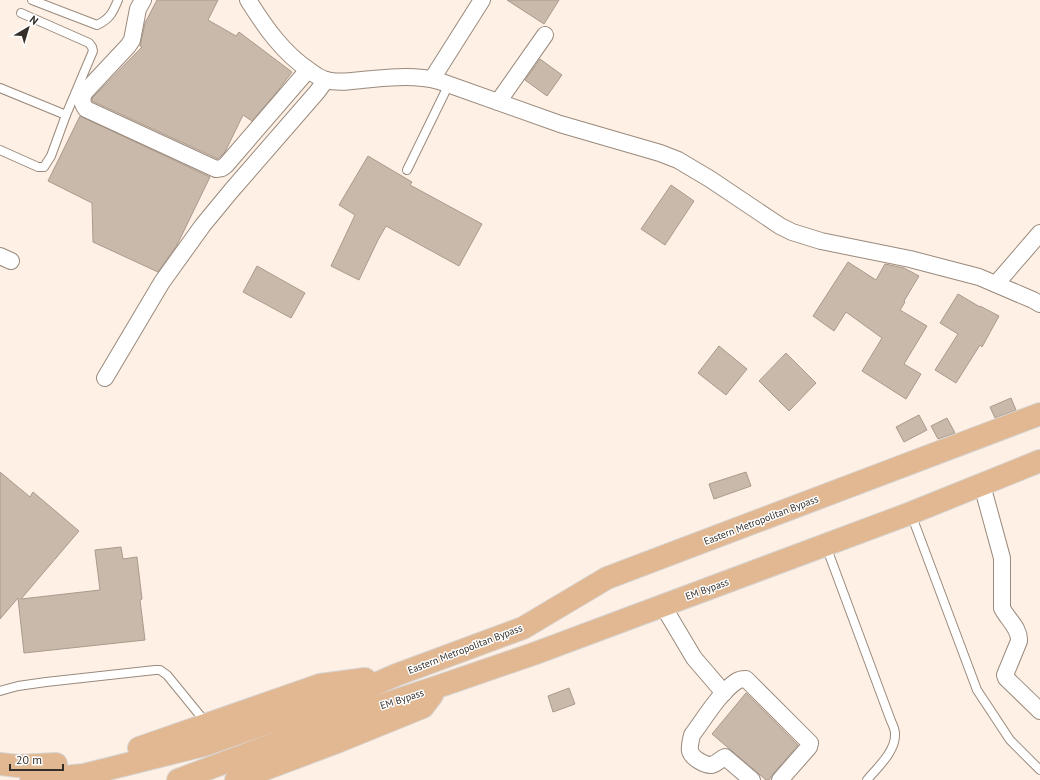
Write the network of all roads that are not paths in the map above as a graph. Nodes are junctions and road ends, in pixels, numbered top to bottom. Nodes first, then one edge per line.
1 (32, 0) edge
2 (118, 0) edge
3 (143, 0) edge
4 (248, 0) edge
5 (482, 0) edge
6 (21, 13) dead end
7 (545, 35) dead end
8 (308, 70) junction
9 (432, 79) junction
10 (326, 80) junction
11 (449, 84) junction
12 (0, 88) edge
13 (498, 102) junction
14 (66, 115) junction
15 (0, 150) edge
16 (407, 170) dead end
17 (1040, 233) edge
18 (996, 284) junction
19 (1040, 304) edge
20 (105, 378) dead end
21 (1040, 414) edge
22 (1040, 461) edge
23 (982, 485) junction
24 (911, 513) junction
25 (826, 545) junction
26 (663, 606) junction
27 (523, 628) junction
28 (536, 653) junction
29 (396, 675) junction
30 (437, 687) junction
31 (0, 691) edge
32 (724, 692) junction
33 (366, 700) junction
34 (1040, 711) edge
35 (208, 725) junction
36 (0, 764) edge
37 (1040, 770) edge
38 (31, 780) edge
39 (178, 780) edge
40 (236, 780) edge
41 (752, 780) edge
42 (780, 780) edge
43 (867, 780) edge

1 - 2 lane
3 - 8 street
4 - 8 street
5 - 9 street
6 - 14 lane
7 - 13 street
8 - 10 street
9 - 10 street
9 - 11 street
10 - 20 street
11 - 13 street
11 - 16 lane
12 - 14 lane
13 - 18 street
14 - 15 lane
17 - 18 street
18 - 19 street
21 - 27 main road, Eastern Metropolitan Bypass
22 - 23 main road, EM Bypass
23 - 24 main road, EM Bypass
23 - 34 street
24 - 25 main road, EM Bypass
24 - 37 lane
25 - 26 main road, EM Bypass
25 - 43 lane
26 - 28 main road, EM Bypass
26 - 32 street
27 - 28 main road
27 - 29 main road, Eastern Metropolitan Bypass
28 - 30 main road, EM Bypass
29 - 33 main road, Eastern Metropolitan Bypass
29 - 35 main road
30 - 33 main road, EM Bypass
30 - 40 main road
31 - 35 lane
32 - 41 street
32 - 42 street
33 - 38 main road, Eastern Metropolitan Bypass
33 - 39 main road, Eastern Metropolitan Bypass
35 - 36 main road

